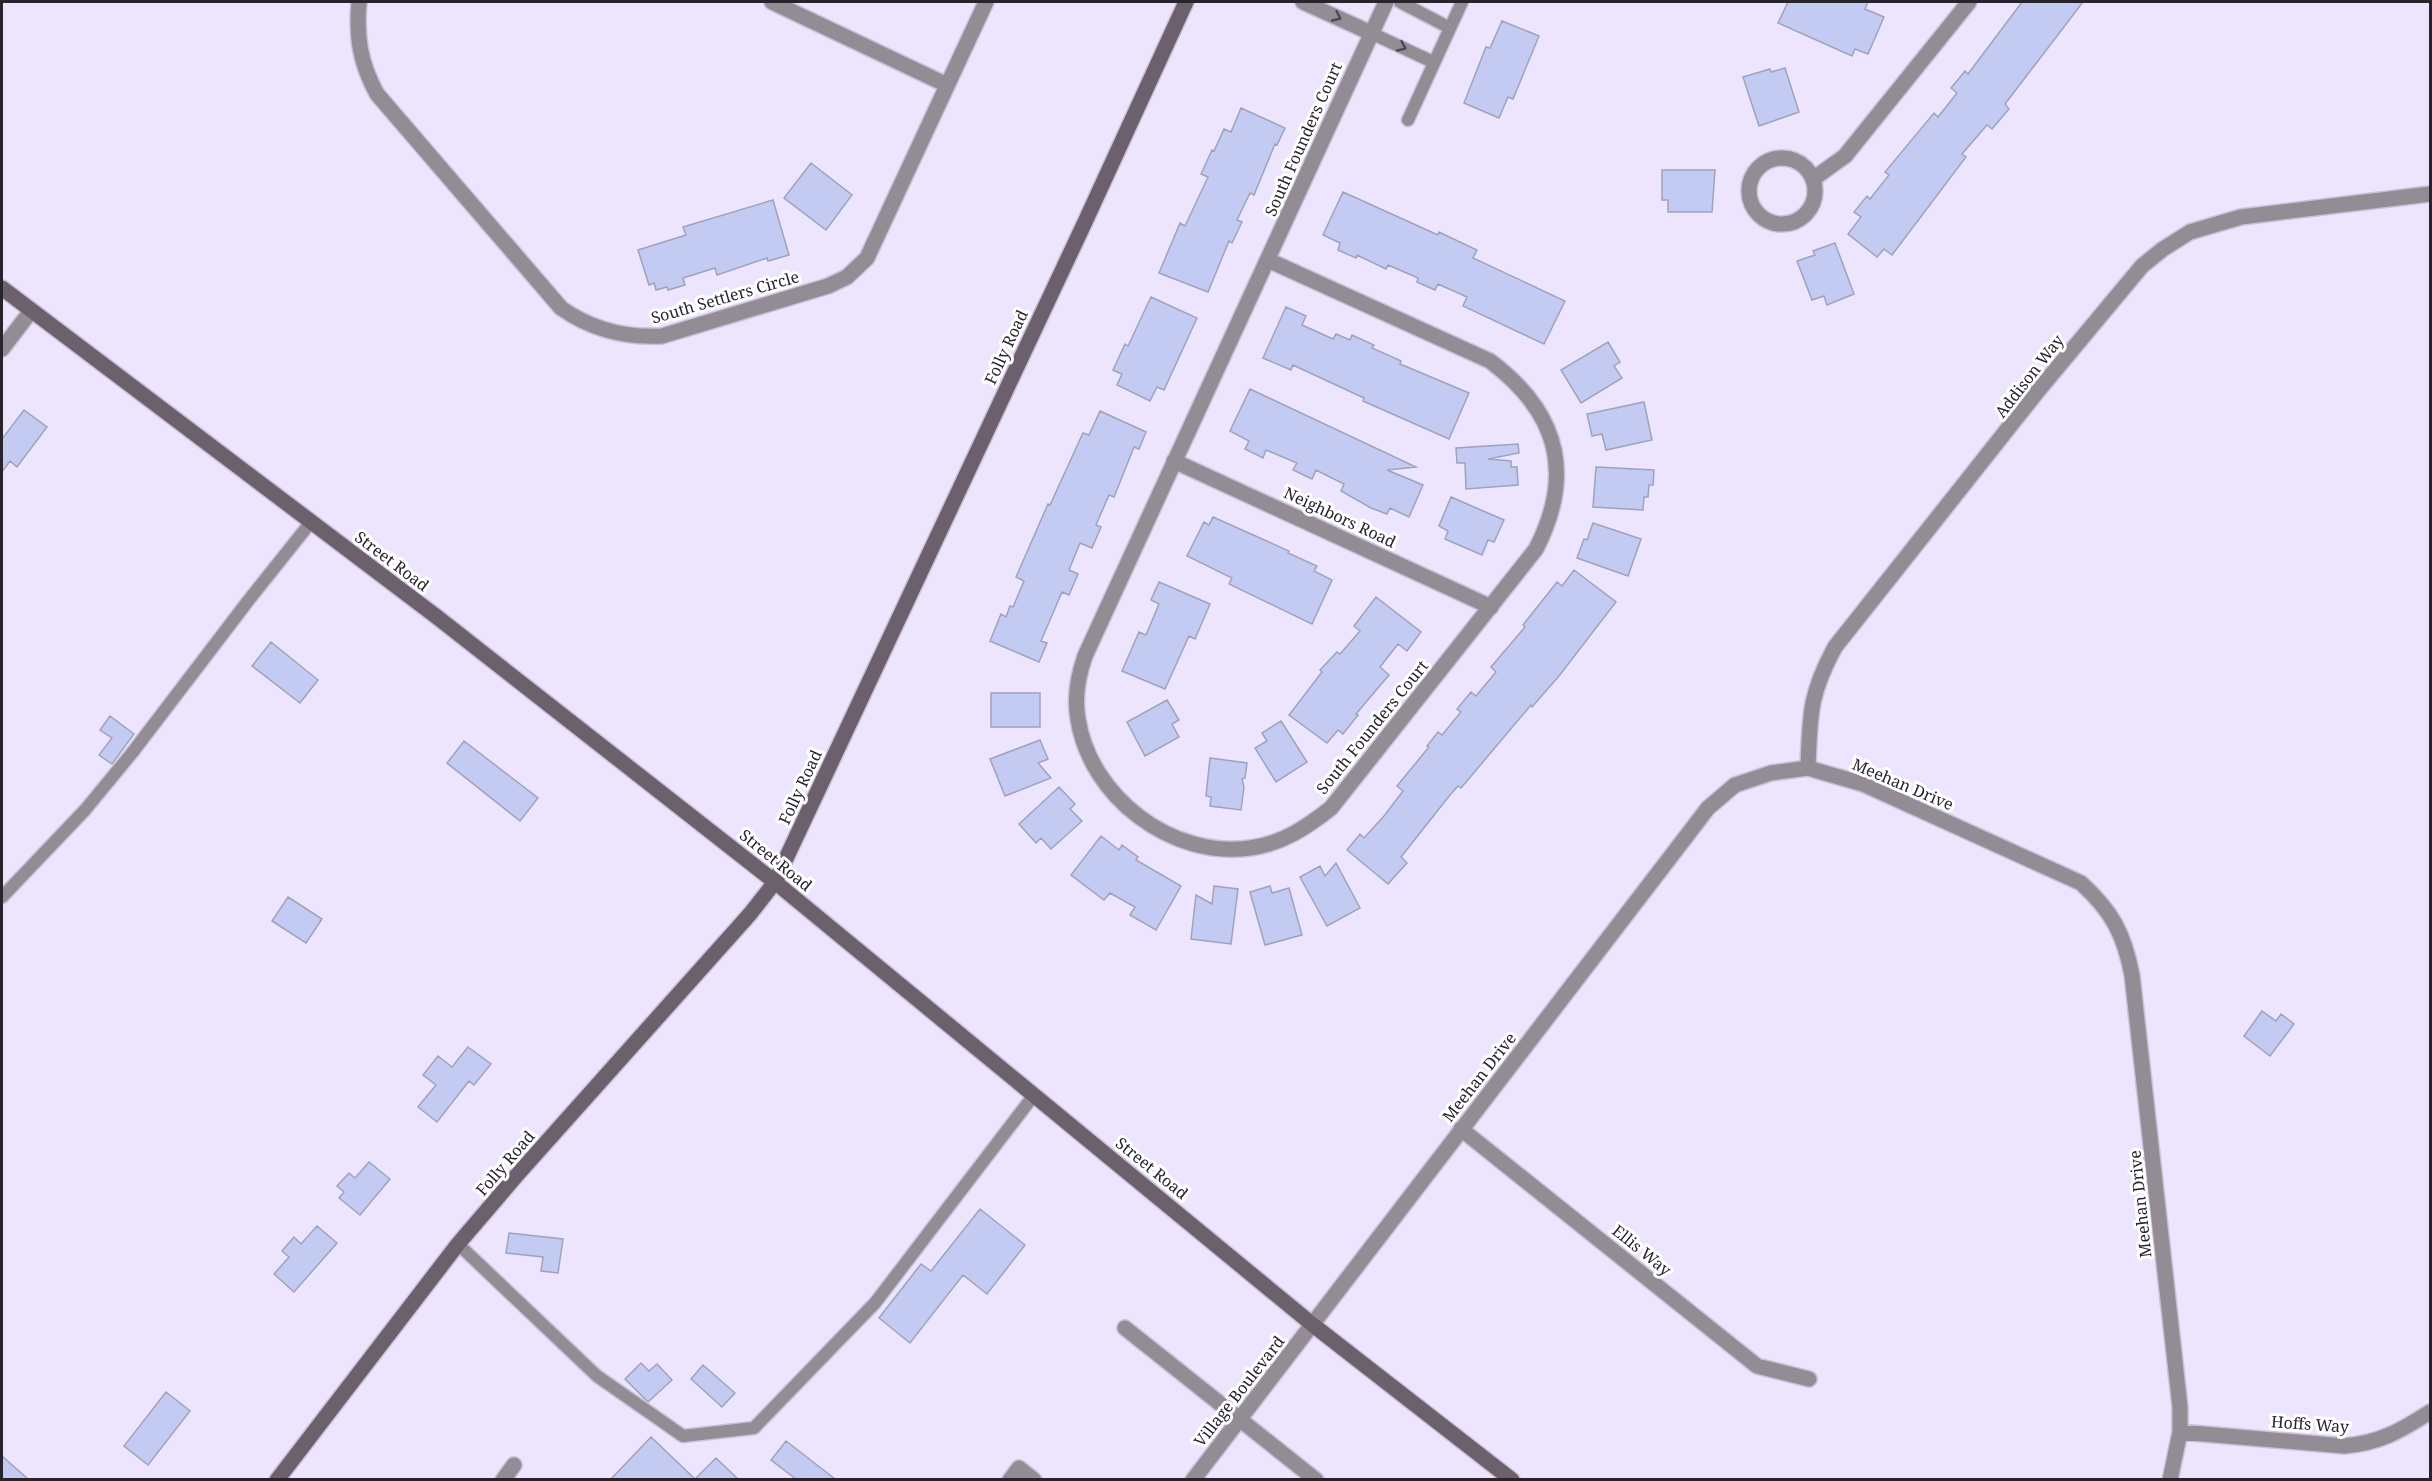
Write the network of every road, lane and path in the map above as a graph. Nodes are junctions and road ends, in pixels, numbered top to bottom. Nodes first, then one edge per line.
1 (359, 2) edge
2 (772, 2) edge
3 (986, 2) edge
4 (1186, 2) edge
5 (1304, 2) edge
6 (1386, 2) edge
7 (1400, 2) edge
8 (1462, 2) edge
9 (1961, 4) edge
10 (1450, 28) junction
11 (1371, 33) junction
12 (1433, 62) junction
13 (947, 85) junction
14 (1408, 120) dead end
15 (1814, 179) junction
16 (2430, 194) edge
17 (1268, 261) junction
18 (2, 288) edge
19 (31, 311) junction
20 (2, 349) edge
21 (1174, 460) junction
22 (311, 522) junction
23 (1491, 607) junction
24 (1808, 768) junction
25 (775, 882) junction
26 (2, 897) edge
27 (1034, 1095) junction
28 (1461, 1129) junction
29 (458, 1244) junction
30 (1313, 1324) junction
31 (1125, 1328) dead end
32 (1809, 1379) dead end
33 (2430, 1412) edge
34 (1241, 1418) junction
35 (2180, 1432) junction
36 (514, 1465) dead end
37 (277, 1479) edge
38 (502, 1479) edge
39 (1010, 1479) edge
40 (1034, 1479) edge
41 (1193, 1479) edge
42 (1316, 1479) edge
43 (1511, 1479) edge
44 (2170, 1479) edge

1 - 13 street, South Settlers Circle
2 - 13 street
3 - 13 street, South Settlers Circle
4 - 25 main road, Folly Road
5 -> 11 street
6 - 11 street, South Founders Court
7 - 10 lane
8 - 10 lane
9 - 15 street
10 - 12 lane
11 -> 12 lane
11 - 17 street, South Founders Court
12 - 14 lane
15 - 15 street
16 - 24 street, Addison Way
17 - 21 street, South Founders Court
17 - 23 street, South Founders Court
18 - 19 main road, Street Road
19 - 20 street
19 - 22 main road, Street Road
21 - 23 street, Neighbors Road
21 - 23 street, South Founders Court
22 - 25 main road, Street Road
22 - 26 lane
24 - 28 street, Meehan Drive
24 - 35 street, Meehan Drive
25 - 27 main road, Street Road
25 - 29 main road, Folly Road
27 - 29 lane
27 - 30 main road, Street Road
28 - 30 street, Meehan Drive
28 - 32 street, Ellis Way
29 - 37 main road, Folly Road
30 - 34 street, Village Boulevard
30 - 43 main road, Street Road
31 - 34 street
33 - 35 street, Hoffs Way
34 - 41 street, Village Boulevard
34 - 42 street
35 - 44 street, Meehan Drive
36 - 38 street
39 - 40 street

